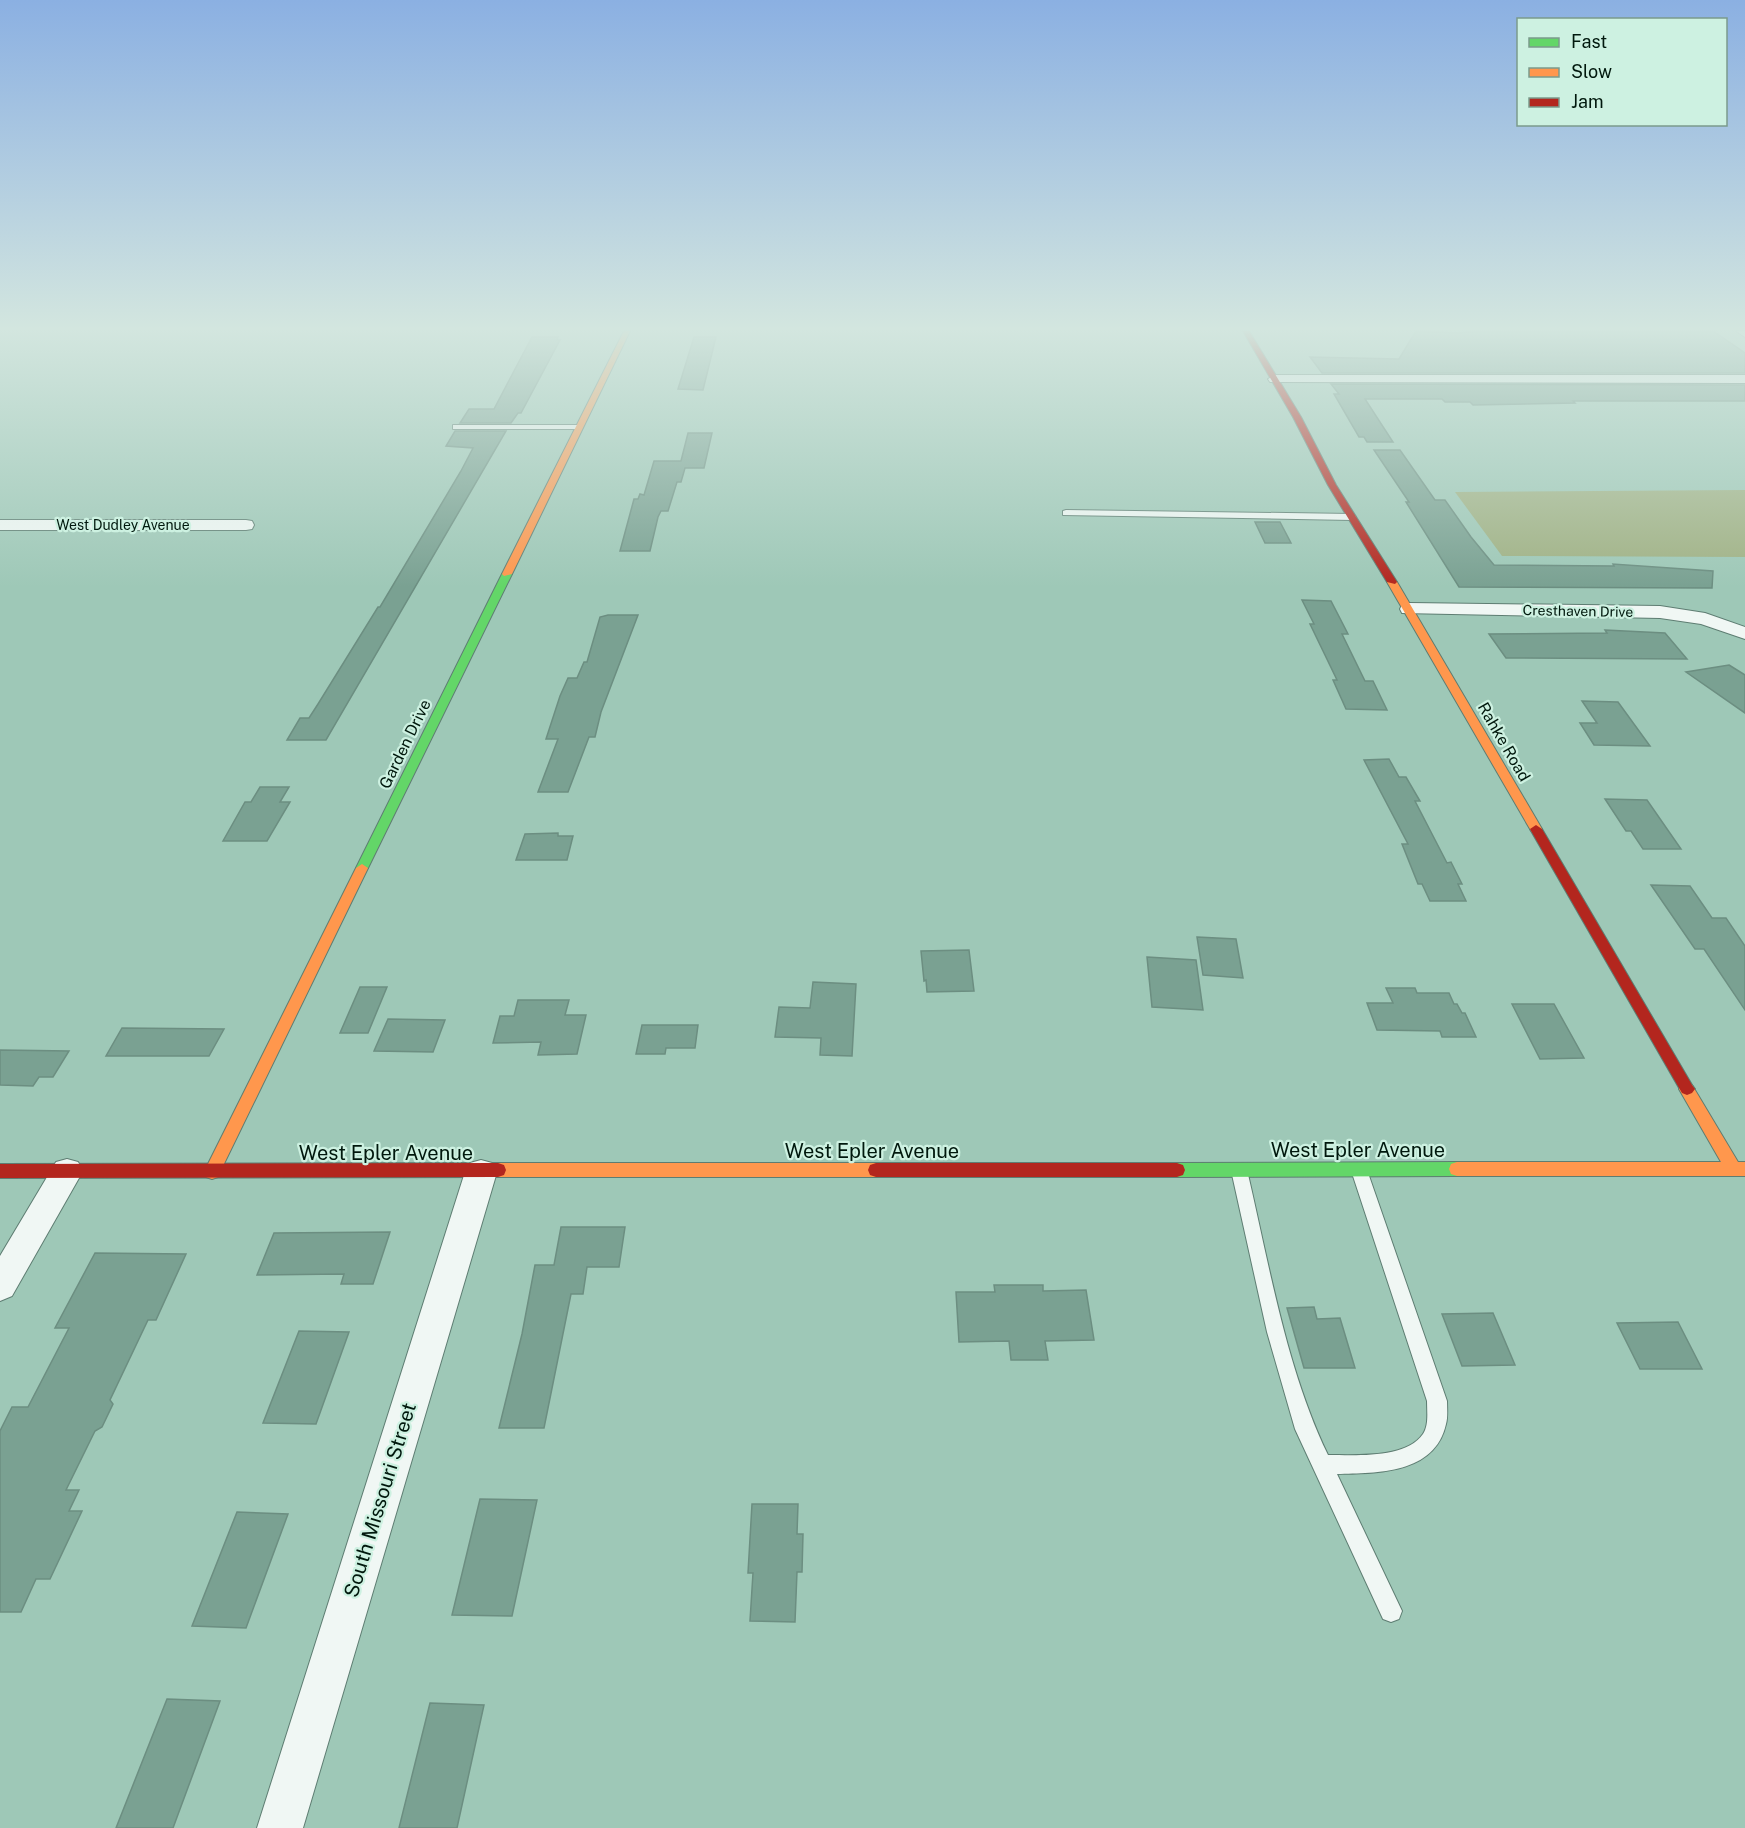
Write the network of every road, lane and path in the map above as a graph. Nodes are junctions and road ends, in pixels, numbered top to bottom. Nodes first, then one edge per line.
1 (584, 416) edge
2 (1296, 416) edge
3 (456, 427) dead end
4 (579, 427) junction
5 (1066, 513) dead end
6 (1352, 517) junction
7 (0, 525) edge
8 (246, 525) dead end
9 (1408, 609) junction
10 (1745, 633) edge
11 (1739, 1169) edge
12 (1239, 1170) junction
13 (1359, 1170) junction
14 (0, 1171) edge
15 (67, 1171) junction
16 (212, 1172) junction
17 (481, 1172) junction
18 (0, 1286) edge
19 (1322, 1465) junction
20 (1391, 1611) dead end
21 (280, 1828) edge

1 - 4 street, Garden Drive
2 - 6 street, Rahke Road
3 - 4 lane
4 - 16 street, Garden Drive
5 - 6 lane
6 - 9 street, Rahke Road
7 - 8 street, West Dudley Avenue
9 - 10 street, Cresthaven Drive
9 - 11 street, Rahke Road
11 - 13 street, West Epler Avenue
12 - 13 street, West Epler Avenue
12 - 17 street, West Epler Avenue
12 - 19 lane
13 - 19 lane
14 - 15 street, West Epler Avenue
15 - 16 street, West Epler Avenue
15 - 18 street
16 - 17 street, West Epler Avenue
17 - 21 street, South Missouri Street
19 - 20 lane

